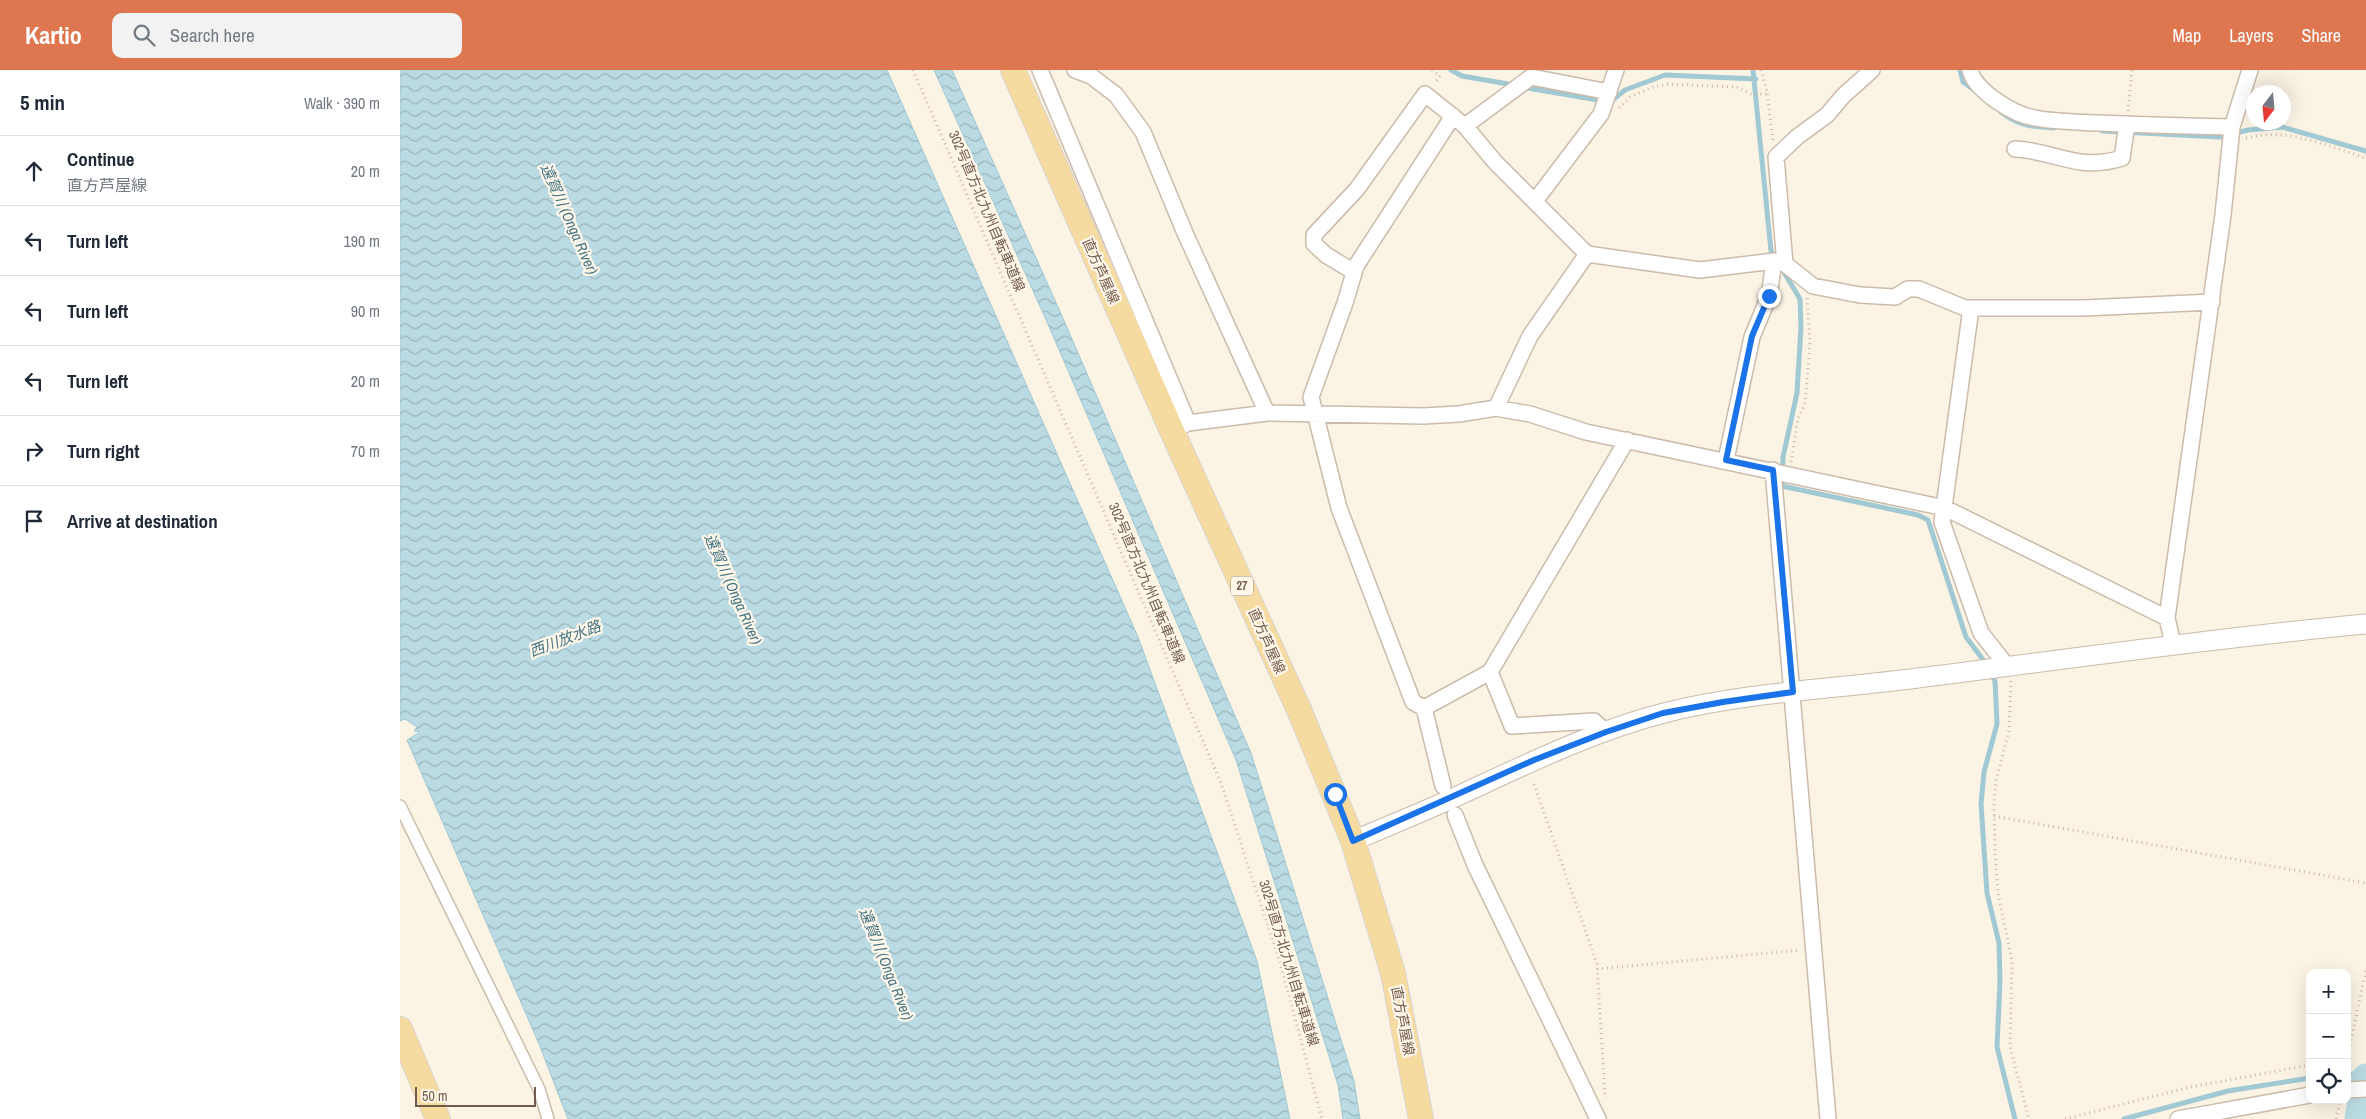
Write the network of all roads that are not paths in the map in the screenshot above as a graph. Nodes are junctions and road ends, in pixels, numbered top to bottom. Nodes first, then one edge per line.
1 (1013, 70) edge
2 (1040, 70) edge
3 (1075, 70) edge
4 (1616, 70) edge
5 (1872, 70) edge
6 (1970, 70) edge
7 (2250, 70) edge
8 (1609, 92) junction
9 (1453, 116) junction
10 (2126, 124) junction
11 (1465, 126) junction
12 (2231, 134) junction
13 (2015, 149) dead end
14 (1535, 201) junction
15 (1587, 254) junction
16 (1779, 262) junction
17 (1354, 272) junction
18 (2212, 302) junction
19 (1971, 308) junction
20 (1496, 408) junction
21 (1267, 413) junction
22 (1314, 414) junction
23 (1180, 427) junction
24 (1627, 440) junction
25 (1726, 460) junction
26 (1773, 470) junction
27 (1945, 508) junction
28 (2167, 618) junction
29 (2366, 624) edge
30 (2173, 644) junction
31 (2008, 666) junction
32 (1490, 672) junction
33 (1793, 692) junction
34 (1424, 708) junction
35 (1606, 732) junction
36 (1443, 786) dead end
37 (400, 806) edge
38 (1455, 815) dead end
39 (1353, 841) junction
40 (400, 1029) edge
41 (2366, 1089) edge
42 (2351, 1090) edge
43 (2306, 1096) edge
44 (438, 1119) edge
45 (548, 1119) edge
46 (1421, 1119) edge
47 (1598, 1119) edge
48 (1828, 1119) edge
49 (2178, 1119) edge

1 - 23 main road, 直方芦屋線 / 27
2 - 23 street
3 - 21 street
4 - 8 street
5 - 16 street
6 - 10 street
7 - 12 street
8 - 11 street
8 - 14 street
9 - 11 street
9 - 17 street
9 - 17 street
10 - 12 street
10 - 13 street
11 - 14 street
12 - 18 street
14 - 15 street
15 - 16 street
15 - 20 street
16 - 19 street
16 - 25 street
17 - 22 street
18 - 19 street
18 - 28 street
19 - 27 street
20 - 22 street
20 - 24 street
21 - 22 street
21 - 23 street
22 - 34 street
23 - 39 main road, 直方芦屋線 / 27
24 - 25 street
24 - 32 street
25 - 26 street
26 - 27 street
26 - 33 street
27 - 28 street
27 - 31 street
28 - 30 street
29 - 30 street
30 - 31 street
31 - 33 street
32 - 34 street
32 - 35 street
33 - 35 street
33 - 48 street
34 - 36 street
35 - 39 street
37 - 45 street
38 - 47 street
39 - 46 main road, 直方芦屋線 / 27
40 - 44 main road
41 - 42 street
43 - 49 street

